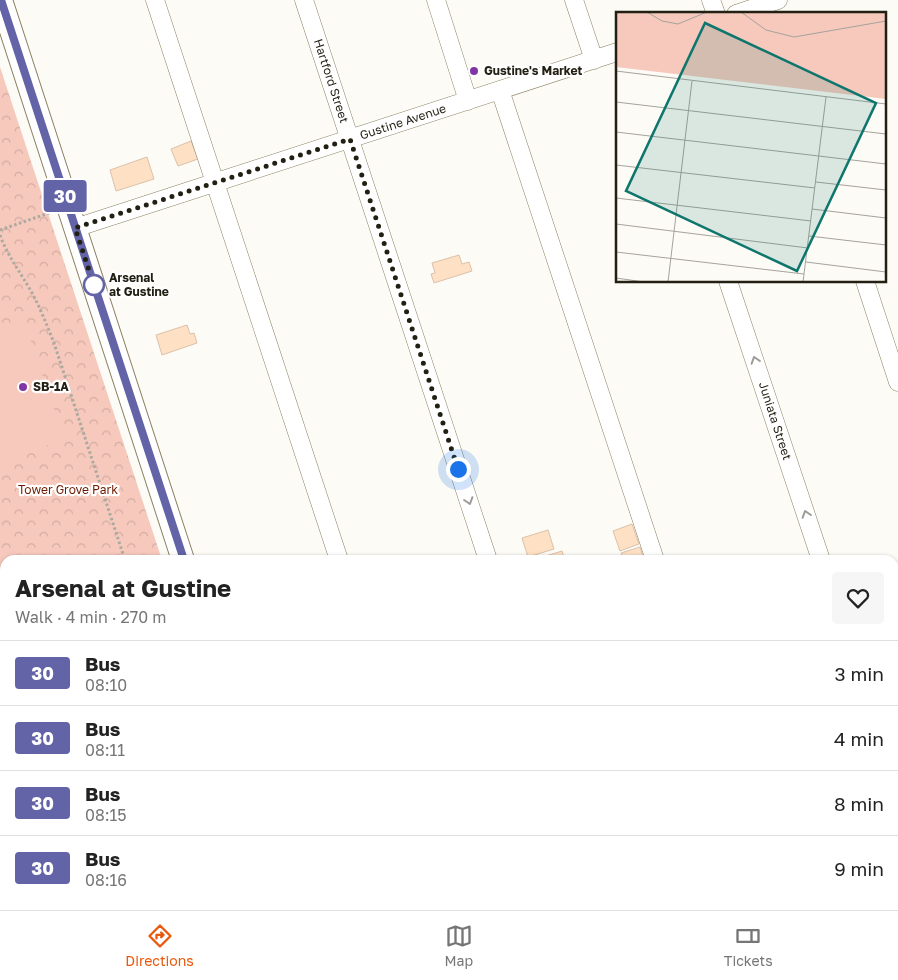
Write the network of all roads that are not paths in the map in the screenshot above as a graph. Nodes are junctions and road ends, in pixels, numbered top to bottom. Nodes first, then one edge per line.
1 (0, 0) edge
2 (155, 0) edge
3 (304, 0) edge
4 (436, 0) edge
5 (574, 0) edge
6 (777, 5) edge
7 (745, 12) edge
8 (616, 52) edge
9 (594, 60) junction
10 (500, 90) junction
11 (468, 100) junction
12 (350, 139) junction
13 (215, 182) junction
14 (75, 228) junction
15 (728, 282) edge
16 (865, 282) edge
17 (898, 382) edge
18 (182, 555) edge
19 (336, 555) edge
20 (486, 555) edge
21 (653, 555) edge
22 (819, 555) edge

1 - 14 main road
2 - 13 street
3 - 12 street, Hartford Street
4 - 11 street
5 - 9 street
6 - 7 street
8 - 9 street, Gustine Avenue
9 - 10 street, Gustine Avenue
10 - 11 street, Gustine Avenue
10 - 21 street
11 - 12 street, Gustine Avenue
12 - 13 street, Gustine Avenue
12 -> 20 street, Hartford Street
13 - 14 street, Gustine Avenue
13 - 19 street
14 - 18 main road
22 -> 15 street, Juniata Street
16 - 17 street

